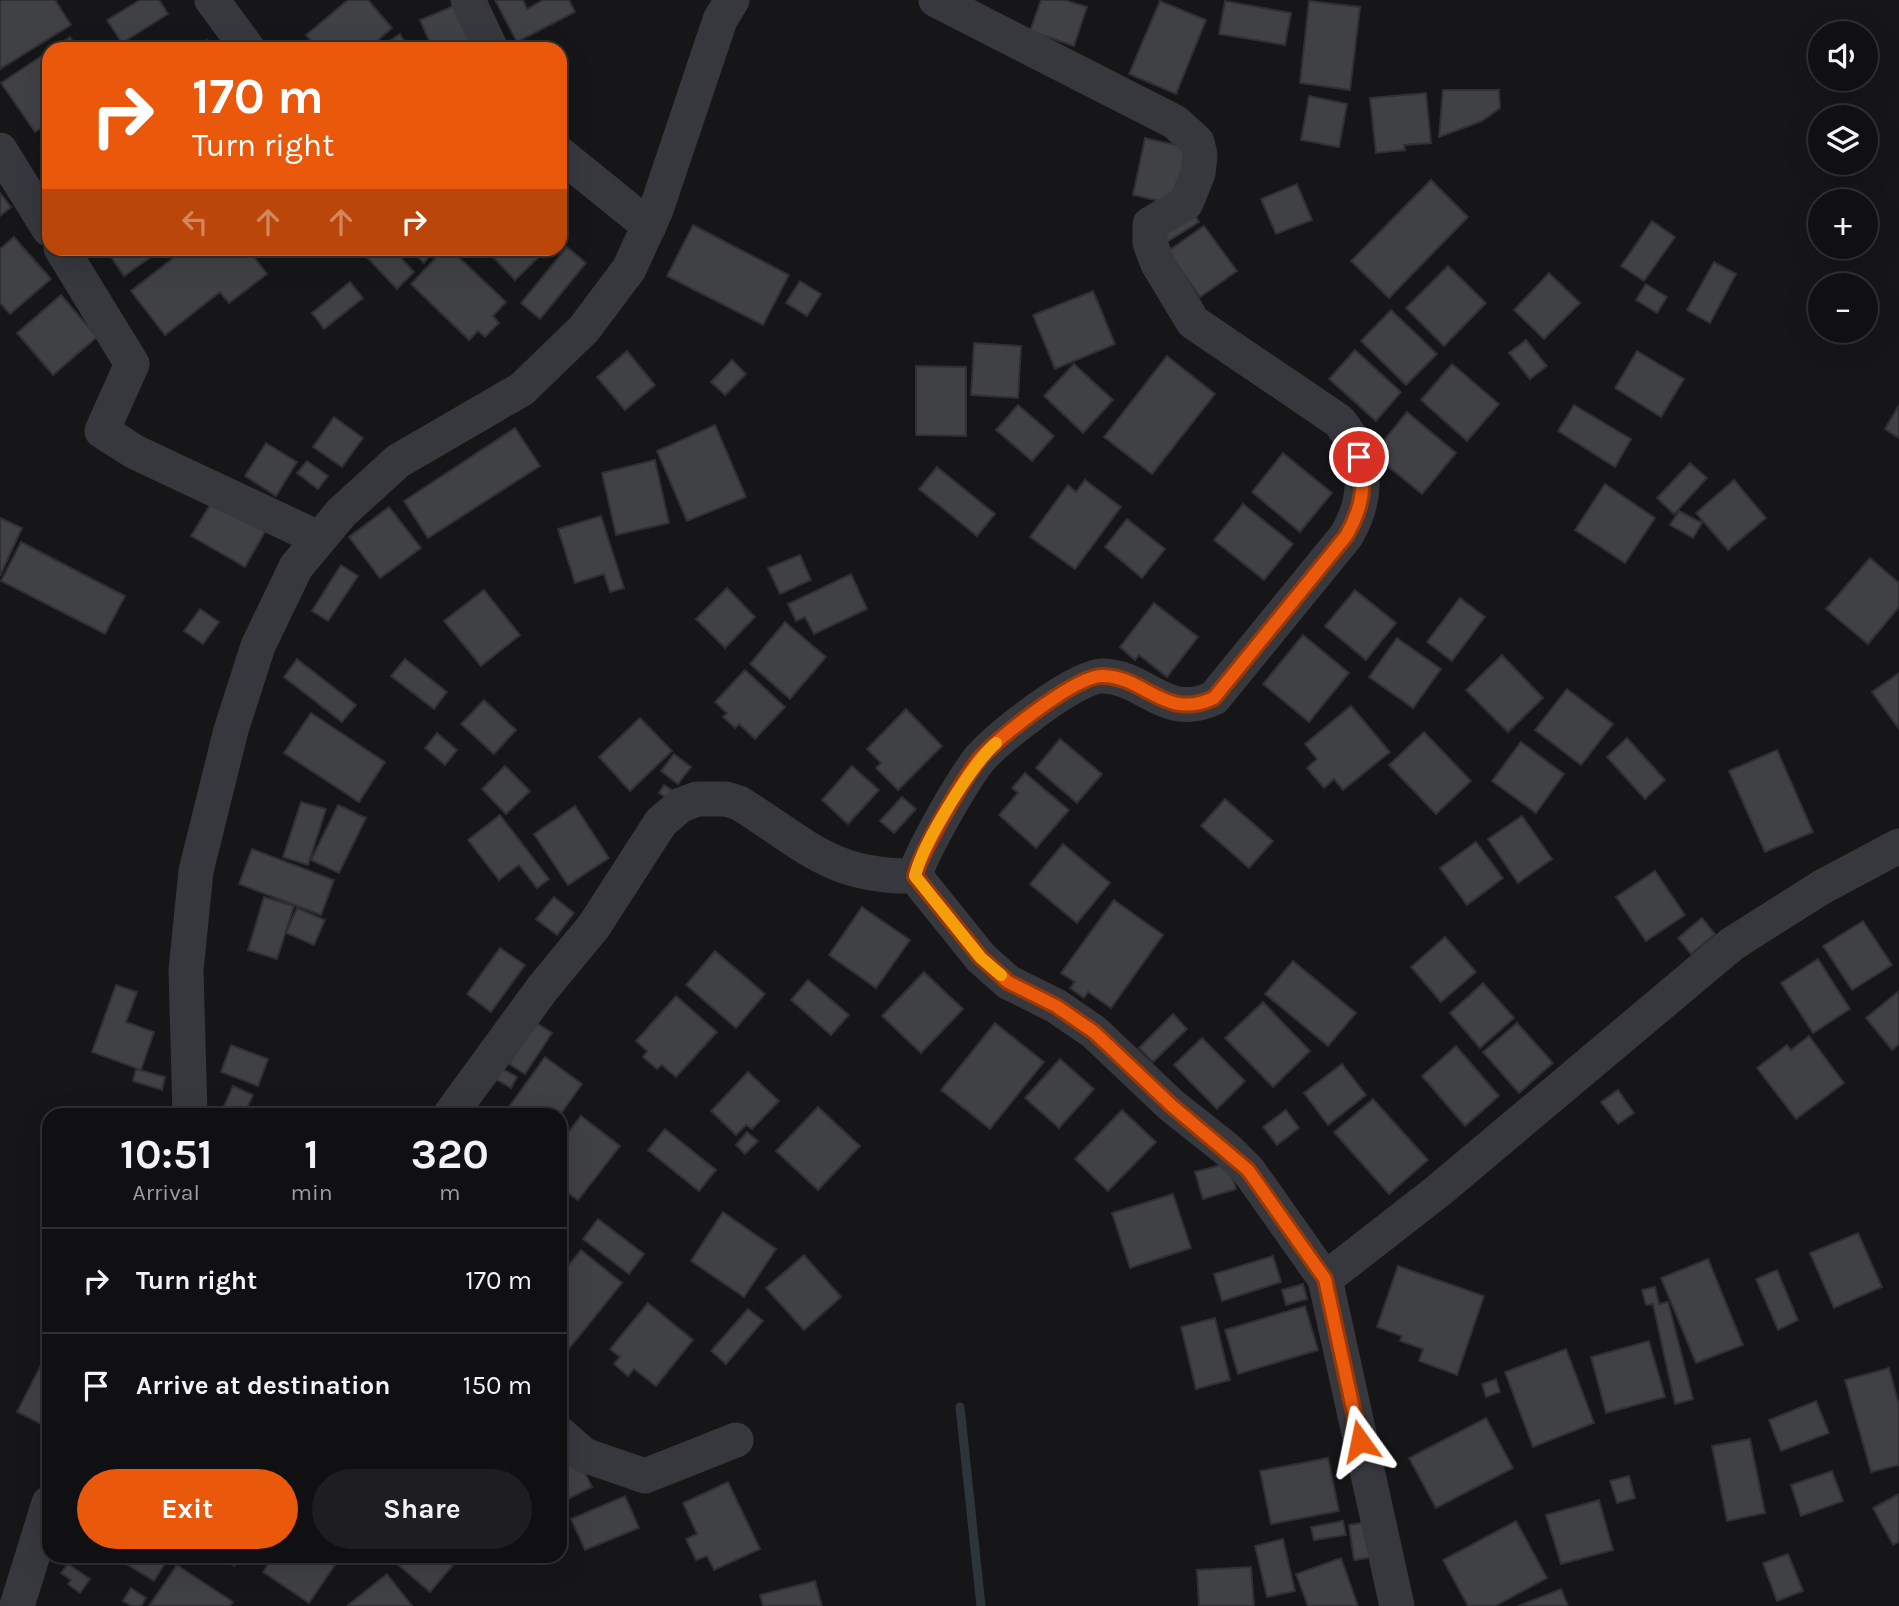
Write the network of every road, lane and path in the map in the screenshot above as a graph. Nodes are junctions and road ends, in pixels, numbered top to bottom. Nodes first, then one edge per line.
1 (212, 0) edge
2 (468, 0) edge
3 (732, 0) edge
4 (936, 0) edge
5 (243, 42) edge
6 (488, 42) edge
7 (0, 150) edge
8 (567, 160) edge
9 (42, 218) edge
10 (649, 226) junction
11 (66, 256) edge
12 (318, 538) junction
13 (1898, 850) edge
14 (915, 876) junction
15 (190, 1108) edge
16 (455, 1108) edge
17 (1325, 1279) junction
18 (567, 1439) edge
19 (736, 1440) dead end
20 (42, 1526) edge
21 (17, 1606) edge
22 (1397, 1606) edge

1 - 5 street
2 - 6 street
3 - 10 street
4 - 14 street
7 - 9 street
8 - 10 street
10 - 12 street
11 - 12 street
12 - 15 street
13 - 17 street
14 - 16 street
14 - 17 street
17 - 22 street
18 - 19 street
20 - 21 street

